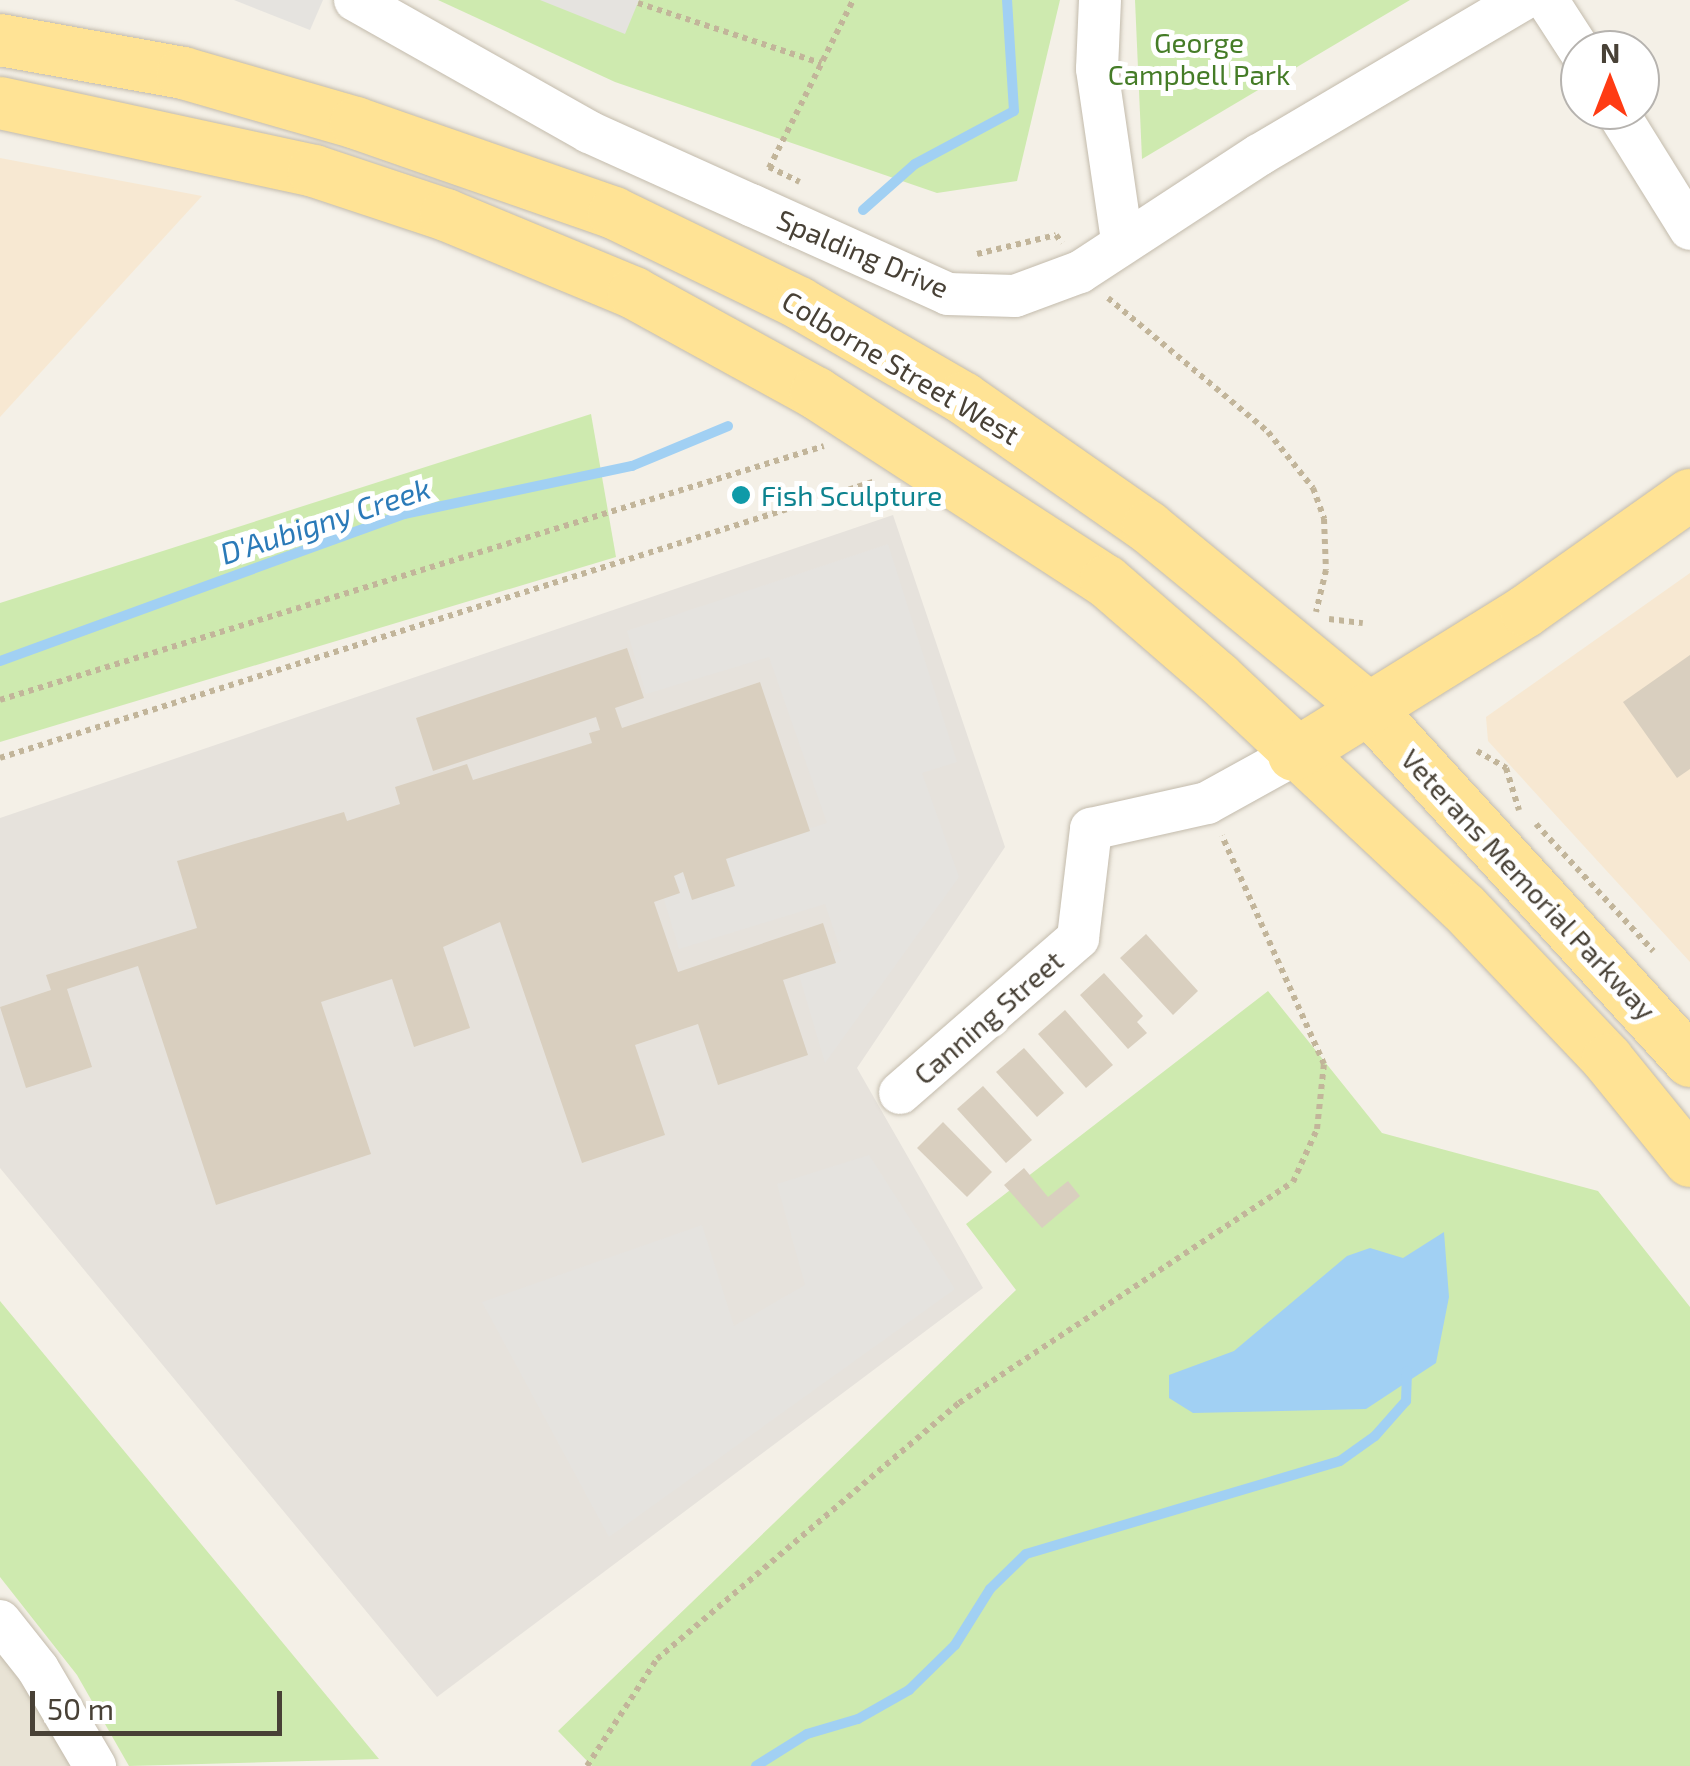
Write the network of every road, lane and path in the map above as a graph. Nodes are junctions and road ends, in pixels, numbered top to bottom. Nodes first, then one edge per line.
1 (355, 0) edge
2 (853, 0) edge
3 (1100, 0) edge
4 (1522, 0) edge
5 (1546, 0) edge
6 (638, 4) dead end
7 (1566, 30) edge
8 (0, 40) edge
9 (821, 64) junction
10 (0, 104) edge
11 (1628, 130) edge
12 (818, 190) dead end
13 (1690, 230) edge
14 (1122, 240) junction
15 (964, 255) dead end
16 (1080, 272) junction
17 (834, 443) dead end
18 (895, 476) dead end
19 (1690, 494) edge
20 (1363, 624) dead end
21 (0, 700) edge
22 (1368, 708) junction
23 (1477, 751) dead end
24 (1294, 754) junction
25 (0, 758) edge
26 (1207, 803) junction
27 (1664, 965) dead end
28 (1690, 1060) edge
29 (900, 1092) dead end
30 (1690, 1160) edge
31 (0, 1621) edge
32 (95, 1766) edge
33 (587, 1766) edge

1 - 16 street, Spalding Drive
2 - 9 path
3 - 14 street
4 - 14 street, Spalding Drive
5 - 7 street
6 - 9 path
8 - 22 main road, Colborne Street West
9 - 12 path
10 - 24 main road
11 - 13 street
14 - 16 street, Spalding Drive
15 - 16 path
16 - 20 path
17 - 21 path
18 - 25 path
19 - 22 main road
22 - 24 main road, Canning Street
22 - 28 main road, Veterans Memorial Parkway
23 - 27 path
24 - 26 street, Canning Street
24 - 30 main road
26 - 29 street, Canning Street
26 - 33 path
31 - 32 street

